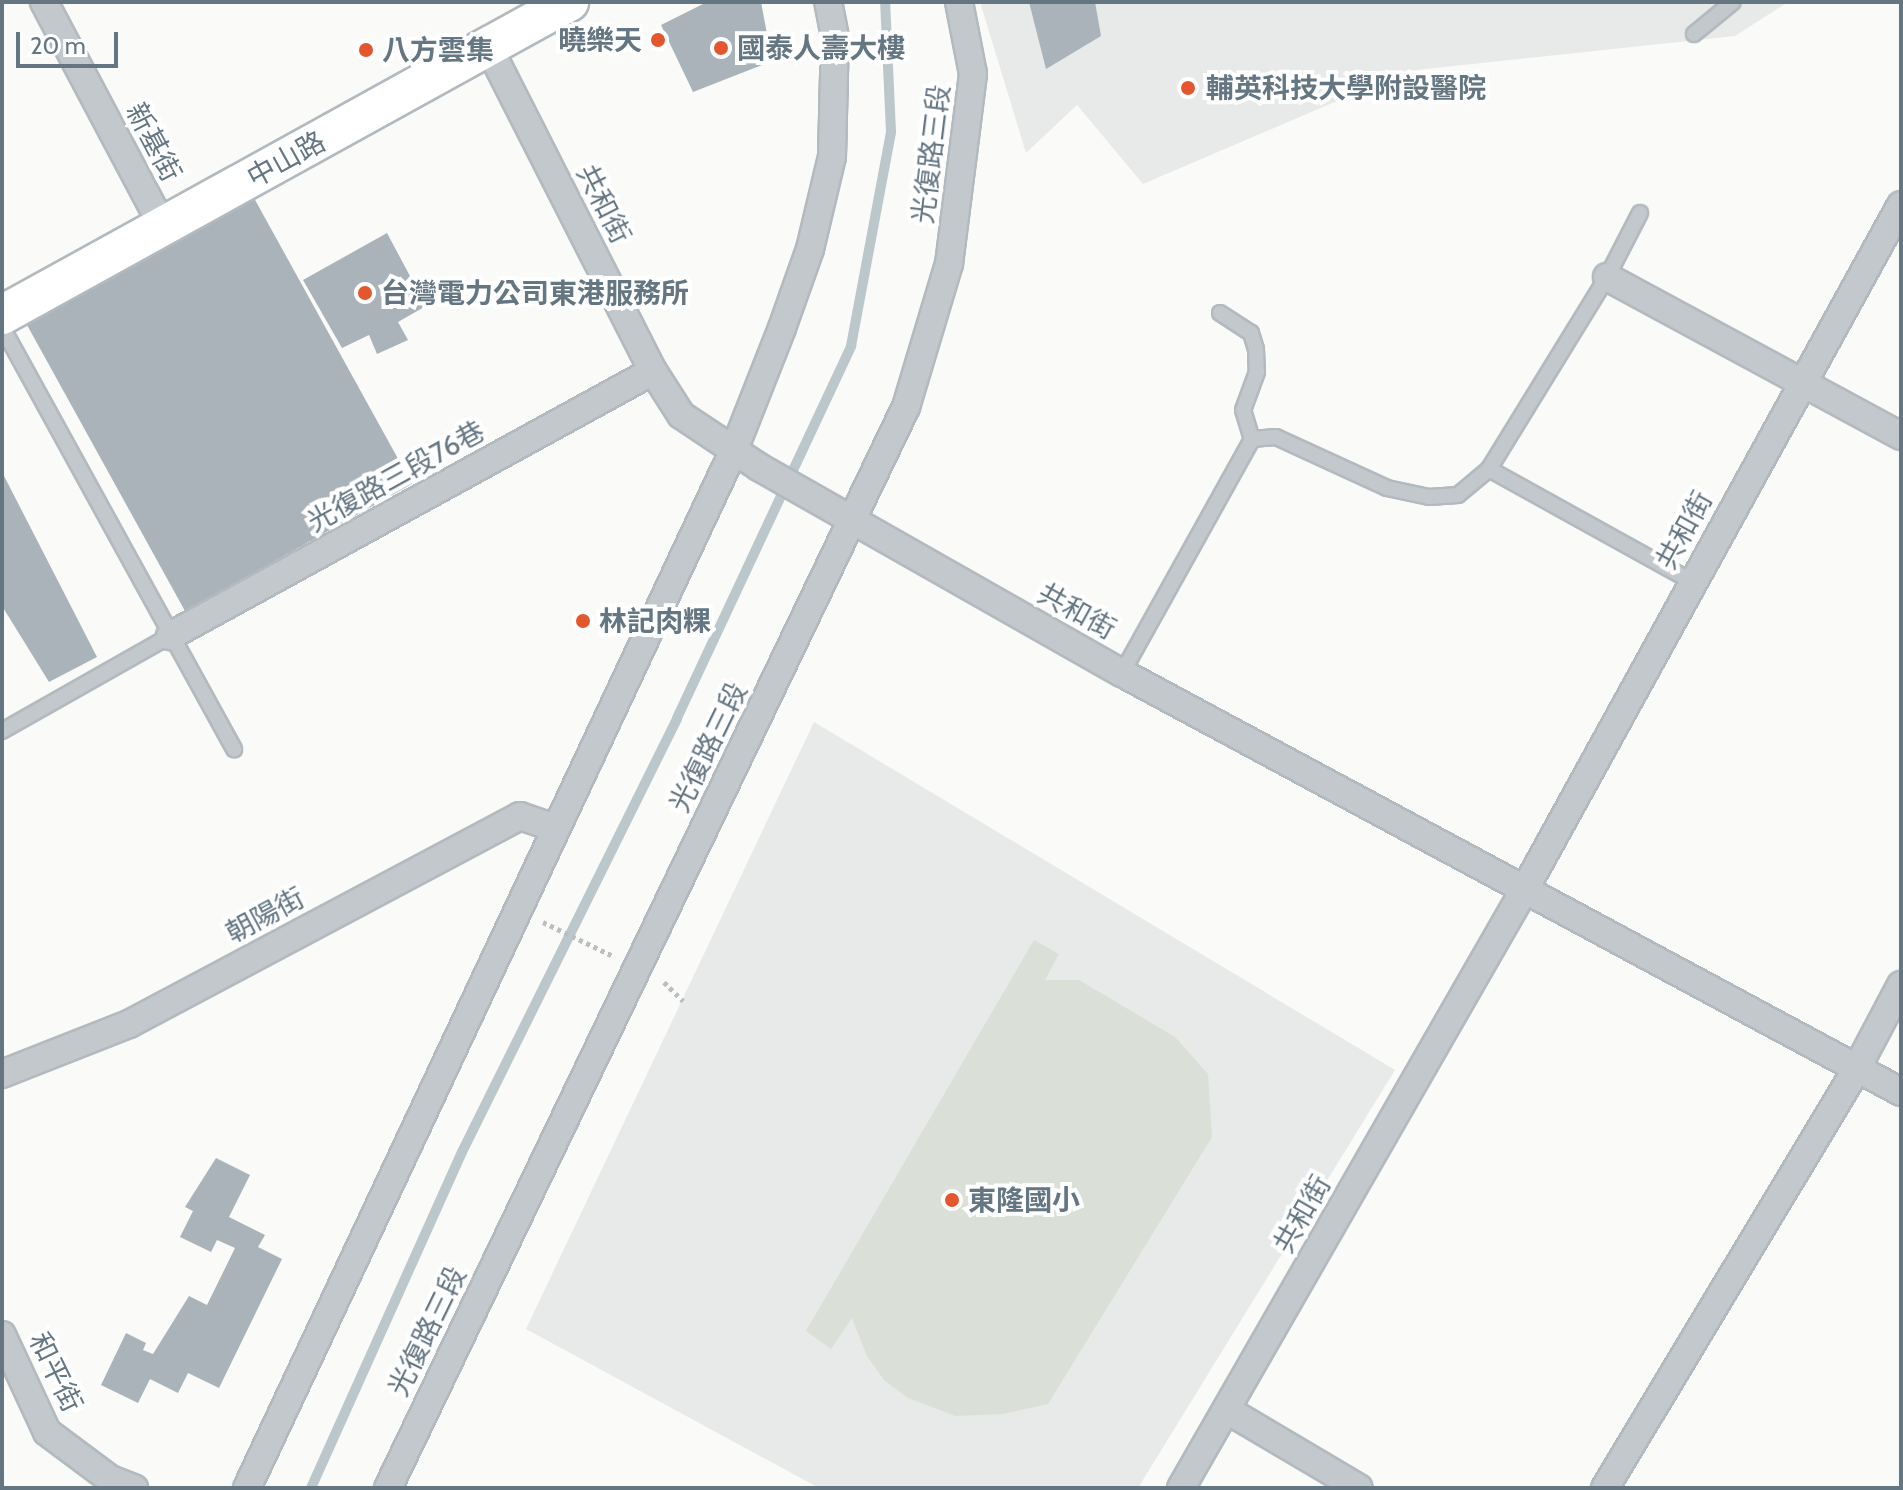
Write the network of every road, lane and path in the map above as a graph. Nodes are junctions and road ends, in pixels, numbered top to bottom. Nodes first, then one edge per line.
1 (44, 2) edge
2 (569, 2) edge
3 (828, 2) edge
4 (959, 2) edge
5 (1733, 2) edge
6 (1694, 34) dead end
7 (489, 48) junction
8 (1901, 205) edge
9 (1640, 213) dead end
10 (163, 227) junction
11 (1607, 277) junction
12 (1220, 313) dead end
13 (2, 315) edge
14 (2, 327) edge
15 (653, 371) junction
16 (1801, 383) junction
17 (1901, 436) edge
18 (1252, 439) junction
19 (734, 450) junction
20 (1489, 469) junction
21 (853, 521) junction
22 (1693, 582) junction
23 (170, 636) junction
24 (1122, 673) junction
25 (2, 731) edge
26 (234, 749) dead end
27 (554, 828) junction
28 (1526, 887) junction
29 (559, 931) dead end
30 (615, 957) dead end
31 (661, 978) dead end
32 (1901, 985) edge
33 (683, 1001) dead end
34 (1857, 1068) junction
35 (2, 1074) edge
36 (1901, 1092) edge
37 (2, 1335) edge
38 (1227, 1410) junction
39 (1184, 1486) edge
40 (134, 1488) edge
41 (247, 1488) edge
42 (388, 1488) edge
43 (1359, 1488) edge
44 (1605, 1488) edge

1 - 10 street, 新基街
2 - 7 main road, 中山路
3 - 19 street
4 - 21 street, 光復路三段
5 - 6 lane
7 - 10 main road, 中山路
7 - 15 street, 共和街
8 - 16 street, 共和街
9 - 11 lane
10 - 13 main road, 中山路
11 - 16 street
11 - 20 lane
12 - 18 lane
14 - 23 lane
15 - 19 street, 共和街
15 - 23 street, 光復路三段76巷
16 - 17 street
16 - 22 street, 共和街
18 - 20 lane
18 - 24 lane
19 - 21 street, 共和街
19 - 27 street
20 - 22 lane
21 - 24 street, 共和街
21 - 42 street, 光復路三段
22 - 28 street, 共和街
23 - 25 lane
23 - 26 lane
24 - 28 street, 共和街
27 - 35 street, 朝陽街
27 - 41 street
28 - 34 street, 共和街
28 - 38 street, 共和街
29 - 30 path
31 - 33 path
32 - 34 street
34 - 36 street, 共和街
34 - 44 street
37 - 40 street, 和平街
38 - 39 street, 共和街
38 - 43 street

